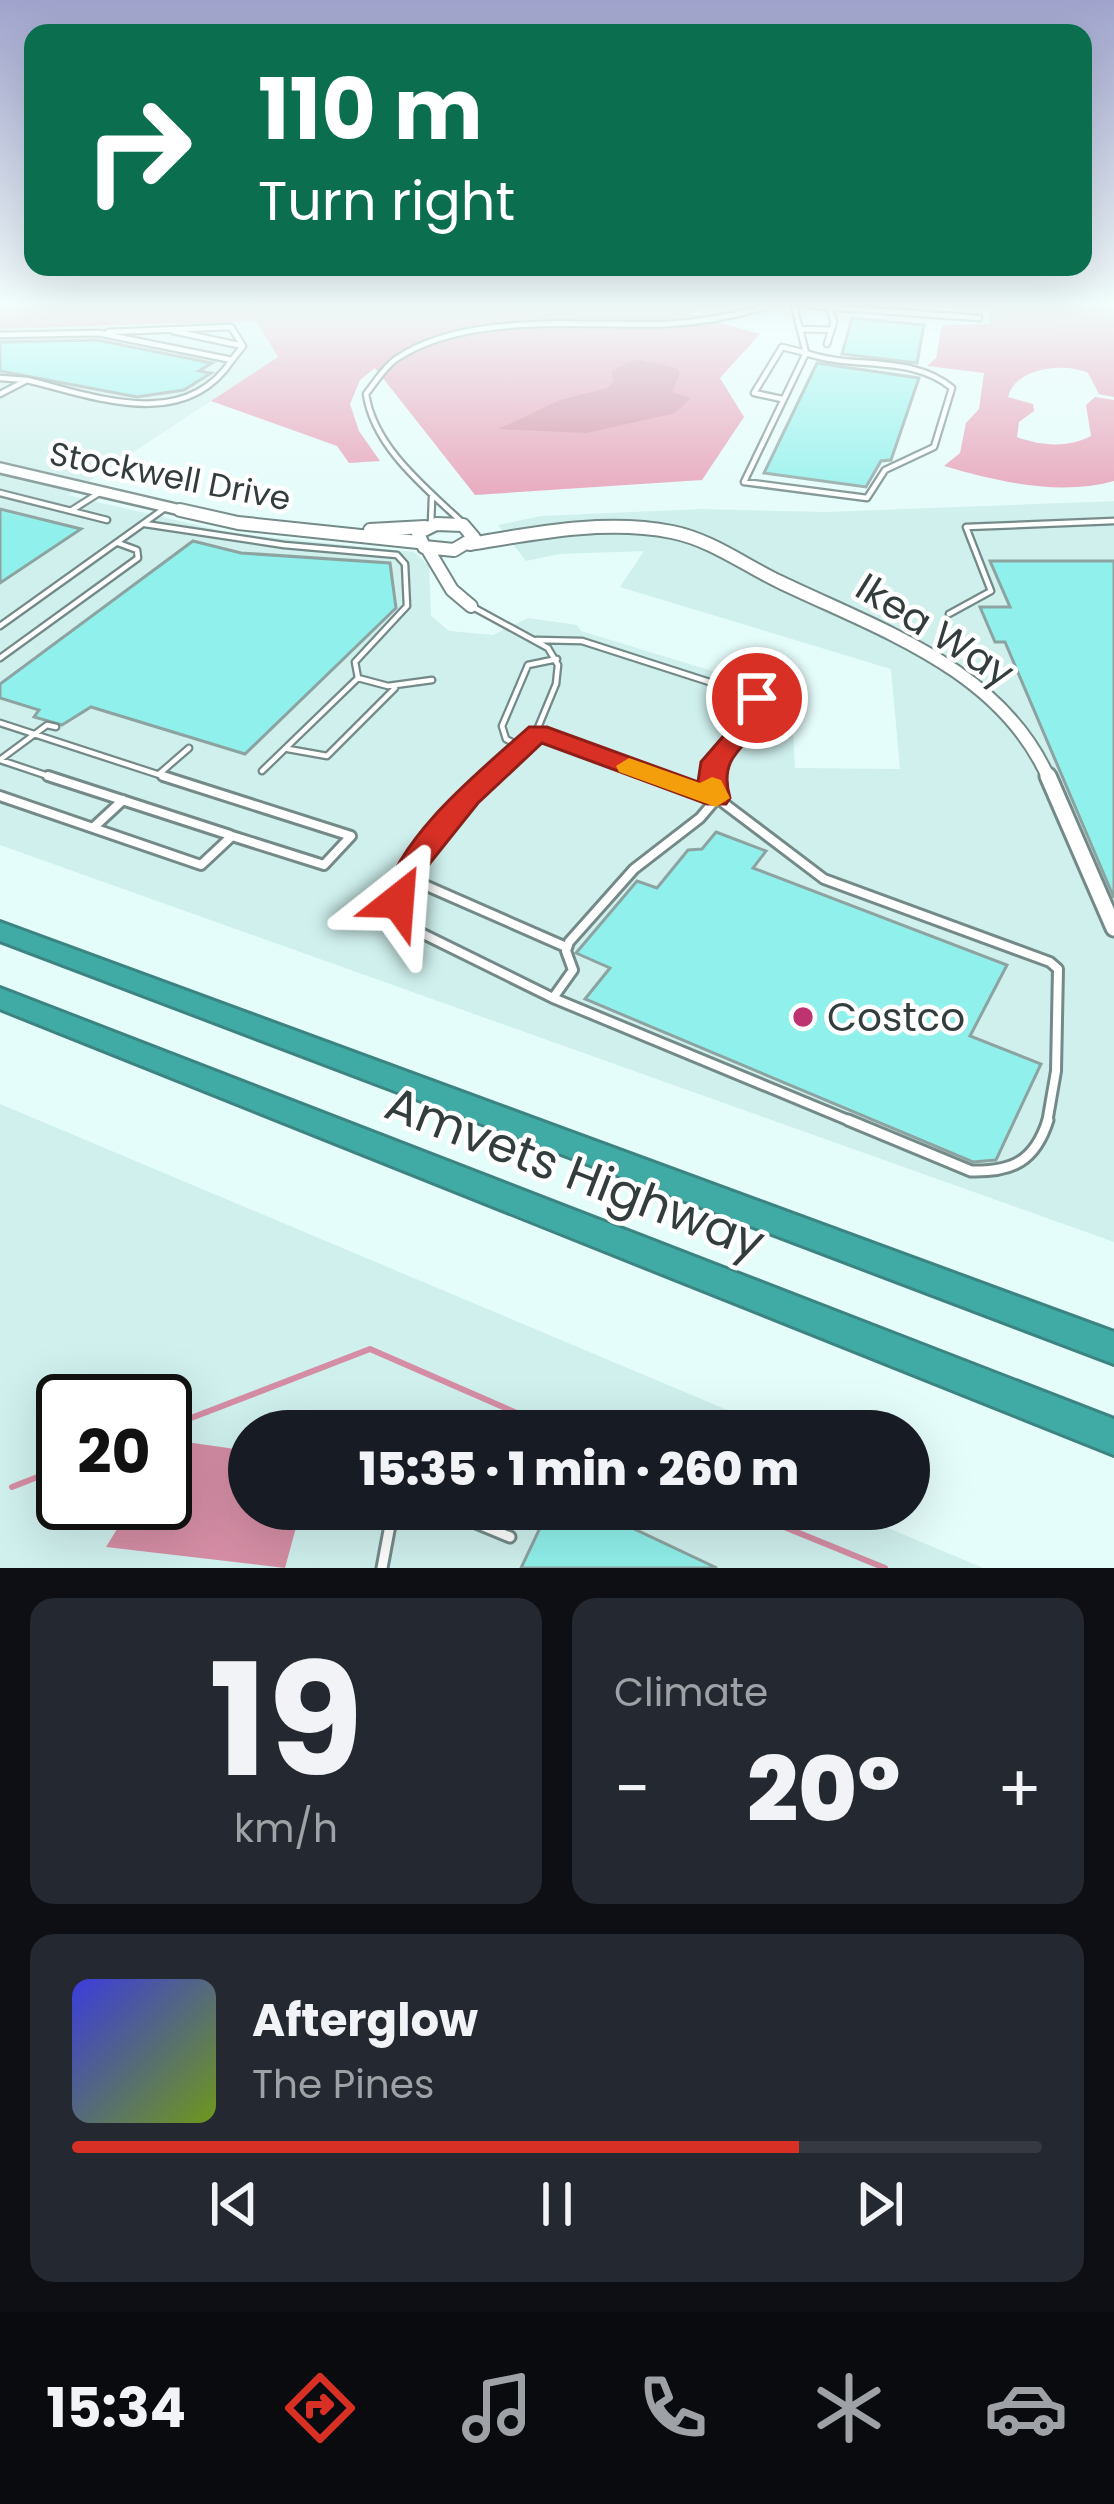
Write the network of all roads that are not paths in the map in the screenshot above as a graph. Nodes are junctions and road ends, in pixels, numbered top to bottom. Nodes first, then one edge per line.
1 (16, 379) edge
2 (215, 379) edge
3 (375, 379) edge
4 (762, 379) edge
5 (792, 379) edge
6 (940, 379) edge
7 (27, 380) junction
8 (0, 394) edge
9 (782, 399) junction
10 (0, 468) edge
11 (0, 493) edge
12 (99, 493) junction
13 (431, 493) junction
14 (165, 508) junction
15 (70, 511) junction
16 (107, 520) dead end
17 (1114, 521) edge
18 (145, 524) junction
19 (428, 526) junction
20 (469, 528) junction
21 (329, 532) junction
22 (532, 533) junction
23 (118, 543) junction
24 (422, 545) junction
25 (465, 546) junction
26 (444, 577) junction
27 (471, 605) joint
28 (949, 614) dead end
29 (0, 626) edge
30 (536, 640) junction
31 (0, 658) edge
32 (557, 659) junction
33 (358, 677) junction
34 (431, 680) dead end
35 (397, 685) junction
36 (0, 723) edge
37 (56, 727) dead end
38 (538, 732) junction
39 (34, 734) junction
40 (189, 748) dead end
41 (286, 748) junction
42 (525, 749) junction
43 (0, 760) edge
44 (262, 771) dead end
45 (160, 774) junction
46 (0, 796) edge
47 (716, 798) junction
48 (123, 800) junction
49 (93, 828) junction
50 (232, 836) junction
51 (404, 876) junction
52 (1114, 928) edge
53 (0, 932) edge
54 (566, 947) junction
55 (0, 998) edge
56 (553, 998) junction
57 (1114, 1348) edge
58 (1114, 1437) edge
59 (388, 1530) edge
60 (493, 1530) edge
61 (510, 1537) dead end
62 (382, 1568) edge

1 - 7 lane
2 - 7 lane
3 - 13 lane
4 - 9 lane
5 - 9 lane
6 - 9 lane
7 - 8 lane
10 - 12 street, Stockwell Drive
11 - 15 lane
12 - 14 street, Stockwell Drive
12 - 15 lane
13 - 19 lane
13 - 20 lane
14 - 18 lane
14 - 21 street, Stockwell Drive
15 - 16 lane
17 - 28 lane
18 - 23 lane
18 - 33 lane
19 - 20 street, Stockwell Drive
19 - 21 street, Stockwell Drive
19 - 24 street
20 - 22 street, Ikea Way
20 - 25 street
21 - 24 street, Stockwell Drive
22 - 25 street, Ikea Way
22 - 52 street, Ikea Way
23 - 29 lane
23 - 31 lane
24 - 25 street, Stockwell Drive
24 - 26 street
25 - 26 street
26 - 27 street
27 - 30 lane
30 - 32 lane
30 - 47 lane
32 - 38 lane
32 - 42 lane
33 - 35 lane
33 - 41 lane
34 - 35 lane
35 - 41 lane
36 - 39 lane
37 - 39 lane
38 - 42 lane
38 - 47 lane
39 - 43 lane
39 - 45 lane
40 - 45 lane
41 - 44 lane
42 - 51 lane
43 - 48 lane
45 - 50 lane
46 - 49 lane
47 - 54 lane
47 - 56 lane
48 - 49 lane
48 - 50 lane
49 - 50 lane
51 - 54 lane
51 - 56 lane
53 - 57 highway, Amvets Highway
54 - 56 lane
55 - 58 highway, Amvets Highway
59 - 62 lane
60 - 61 lane

